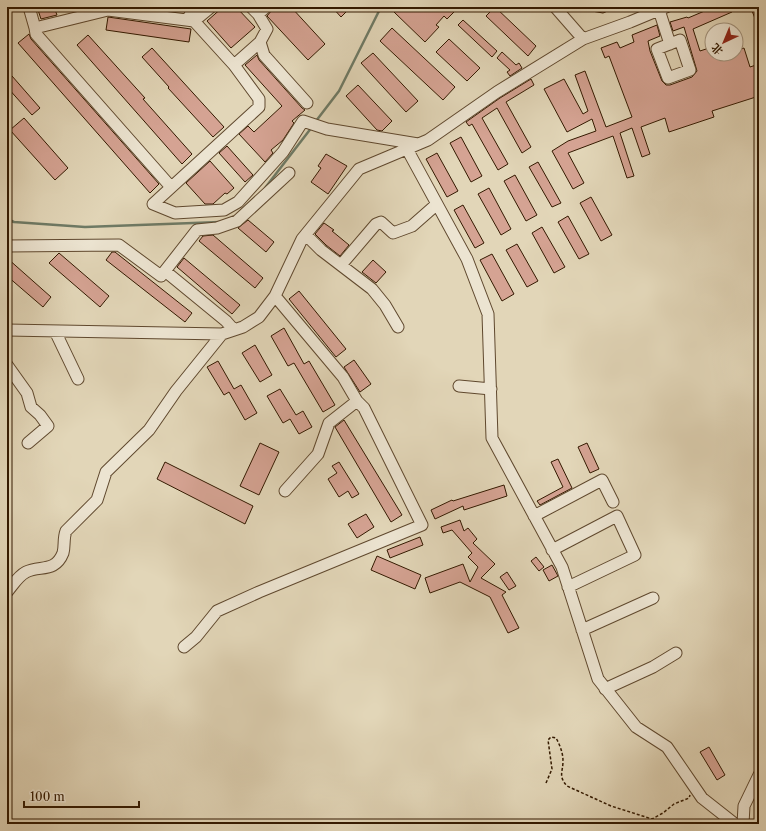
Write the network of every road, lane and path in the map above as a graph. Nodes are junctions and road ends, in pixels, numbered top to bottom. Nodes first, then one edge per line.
1 (29, 7) edge
2 (195, 7) edge
3 (211, 7) edge
4 (555, 7) edge
5 (662, 8) edge
6 (258, 9) edge
7 (191, 20) junction
8 (35, 28) junction
9 (583, 39) junction
10 (260, 42) junction
11 (670, 44) dead end
12 (234, 65) junction
13 (307, 103) dead end
14 (418, 144) junction
15 (407, 149) junction
16 (288, 173) dead end
17 (171, 187) junction
18 (437, 204) junction
19 (306, 235) junction
20 (7, 246) edge
21 (341, 265) junction
22 (165, 271) junction
23 (275, 296) junction
24 (398, 327) dead end
25 (7, 330) edge
26 (234, 330) junction
27 (55, 331) junction
28 (222, 334) junction
29 (7, 365) edge
30 (78, 379) dead end
31 (459, 386) dead end
32 (491, 389) junction
33 (357, 401) junction
34 (28, 443) dead end
35 (285, 491) dead end
36 (613, 502) dead end
37 (534, 516) junction
38 (552, 550) junction
39 (568, 587) junction
40 (7, 592) edge
41 (653, 598) dead end
42 (582, 630) junction
43 (184, 647) dead end
44 (676, 653) dead end
45 (605, 689) junction
46 (759, 775) edge
47 (546, 783) dead end
48 (694, 786) junction
49 (652, 819) junction
50 (656, 824) edge
51 (736, 824) edge
52 (743, 824) edge

1 - 8 street
2 - 7 street
3 - 7 street
4 - 9 street
5 - 9 street
5 - 11 street
6 - 10 street
7 - 8 street
7 - 12 street
8 - 17 street
9 - 14 street
10 - 12 street
10 - 13 street
12 - 17 street
14 - 15 street
14 - 17 street
15 - 18 street
15 - 19 street
16 - 22 street
18 - 21 street
18 - 32 street
19 - 21 street
19 - 23 street
20 - 22 street
21 - 24 street
22 - 26 street
23 - 26 street
23 - 33 street
25 - 27 street
26 - 28 street
27 - 28 street
27 - 30 street
28 - 40 street
29 - 34 street
31 - 32 street
32 - 37 street
33 - 35 street
33 - 43 street
36 - 37 street
37 - 38 street
38 - 39 street
38 - 39 street
39 - 42 street
41 - 42 street
42 - 45 street
44 - 45 street
45 - 48 street
46 - 52 street
47 - 49 path
48 - 49 path
48 - 51 street
49 - 50 path

